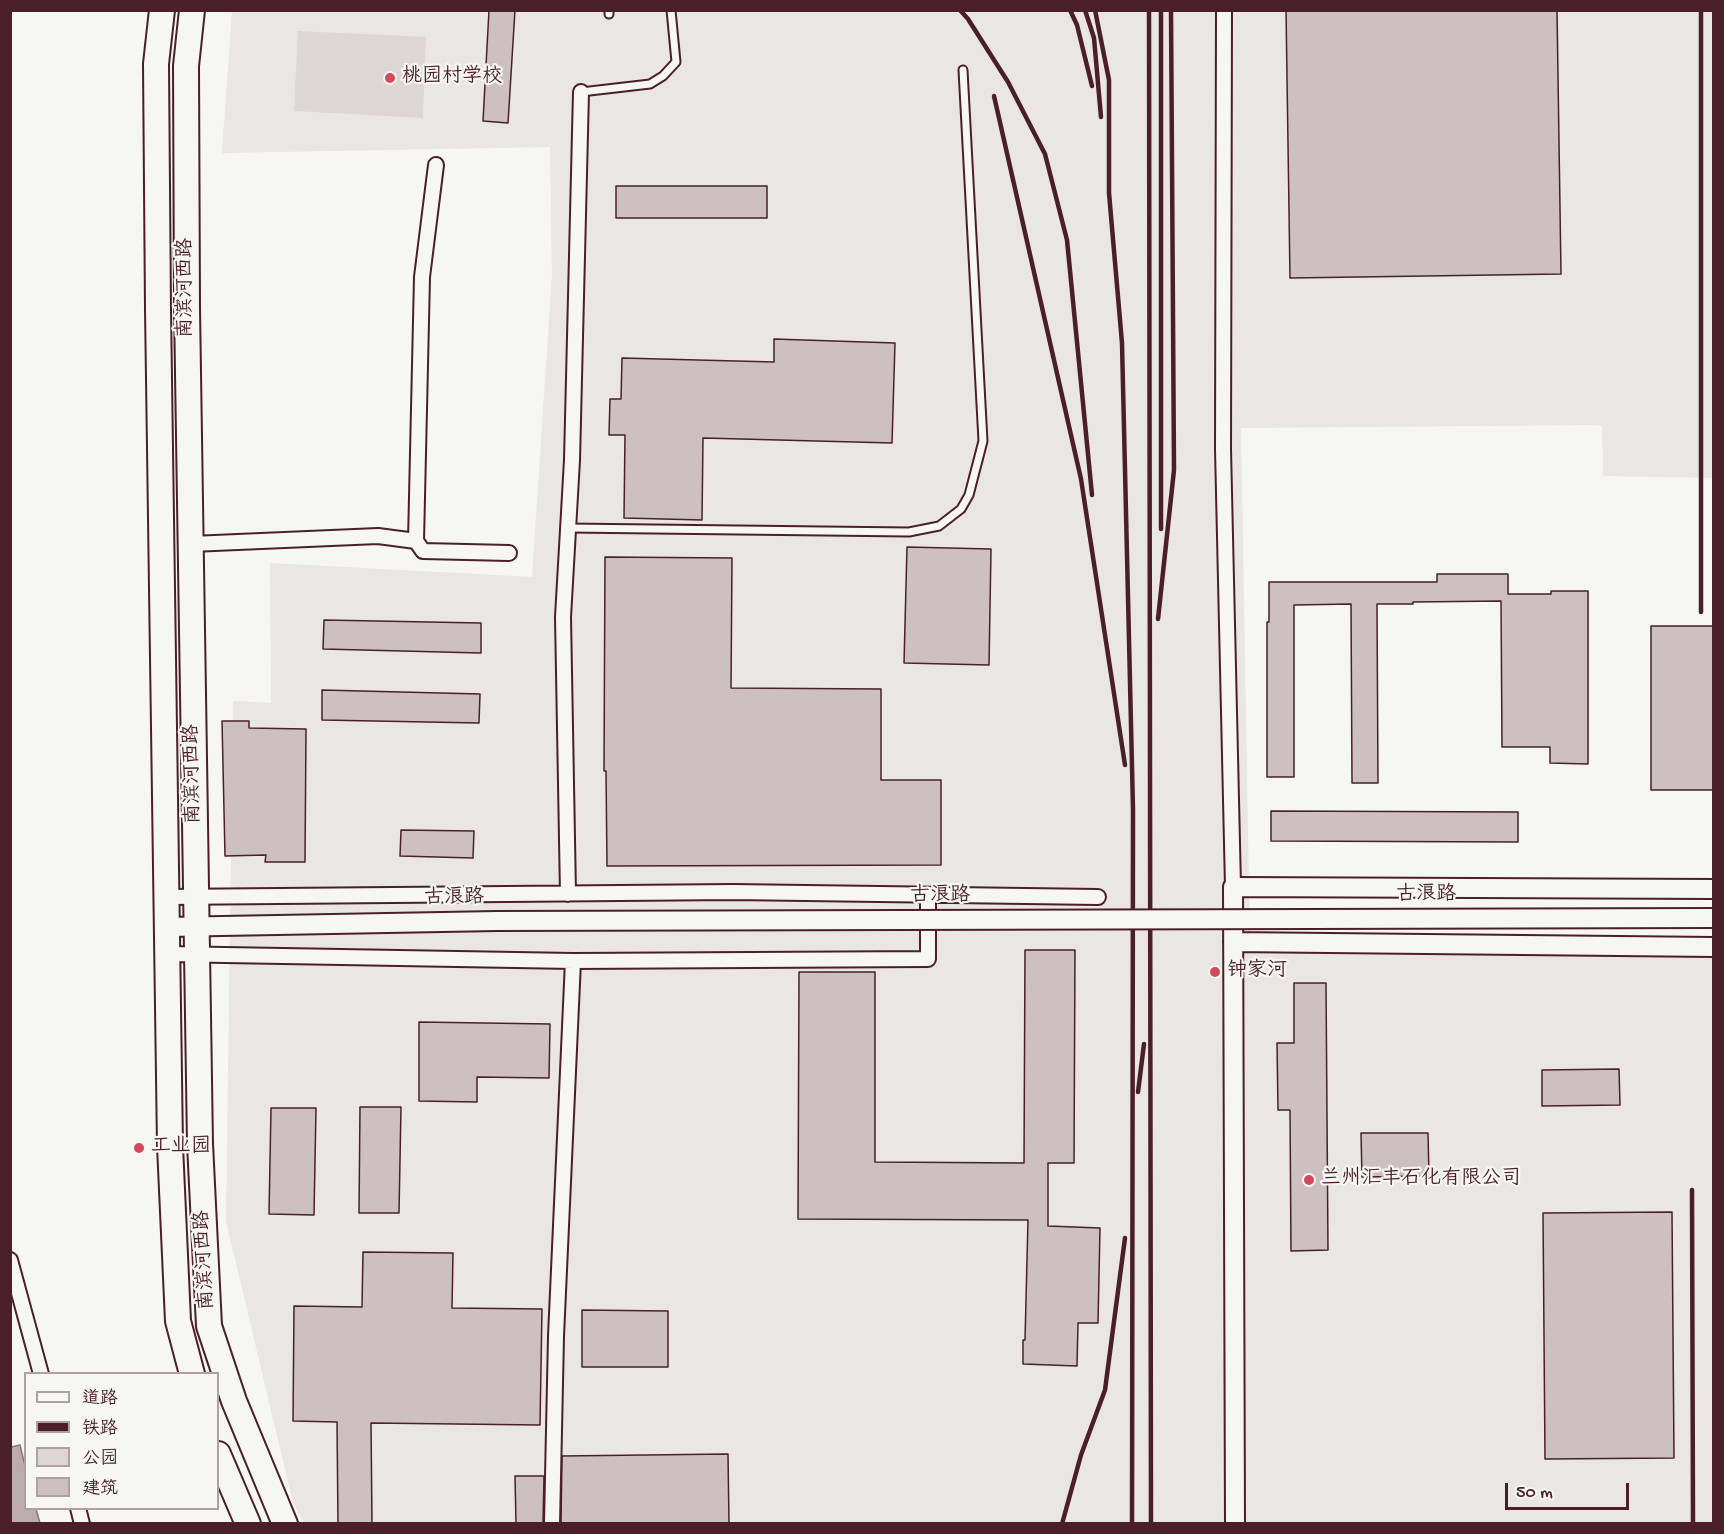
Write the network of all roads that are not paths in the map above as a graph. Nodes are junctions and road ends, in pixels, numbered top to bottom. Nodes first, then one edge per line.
1 (162, 10) edge
2 (192, 10) edge
3 (671, 10) edge
4 (1224, 10) edge
5 (963, 70) dead end
6 (580, 92) joint
7 (436, 165) dead end
8 (568, 528) junction
9 (416, 541) junction
10 (191, 544) junction
11 (509, 553) dead end
12 (1233, 887) junction
13 (1713, 889) edge
14 (568, 894) junction
15 (928, 895) junction
16 (166, 897) junction
17 (196, 897) junction
18 (1098, 897) dead end
19 (1713, 918) edge
20 (167, 927) junction
21 (196, 927) junction
22 (1233, 942) junction
23 (1713, 947) edge
24 (167, 954) junction
25 (197, 954) junction
26 (573, 961) junction
27 (10, 1260) edge
28 (40, 1372) edge
29 (191, 1372) edge
30 (219, 1456) edge
31 (248, 1524) edge
32 (285, 1524) edge
33 (552, 1524) edge
34 (1235, 1524) edge

1 - 16 highway, 南滨河西路
2 - 10 highway, 南滨河西路
3 - 6 lane
4 - 12 street
5 - 8 lane
6 - 8 street
7 - 9 street
8 - 14 street
9 - 10 street
9 - 11 street
10 - 17 highway, 南滨河西路
12 - 13 street, 古浪路
12 - 22 street
14 - 15 street
14 - 17 street
15 - 18 street
15 - 26 street
16 - 17 street
16 - 20 highway, 南滨河西路
17 - 21 highway, 南滨河西路
19 - 21 street, 古浪路, bridge
20 - 21 street, 古浪路
20 - 24 highway, 南滨河西路
21 - 25 highway, 南滨河西路
22 - 23 street
22 - 34 street
24 - 25 street
24 - 29 highway, 南滨河西路
25 - 26 street
25 - 32 highway, 南滨河西路
26 - 33 street
27 - 28 street
30 - 31 highway

